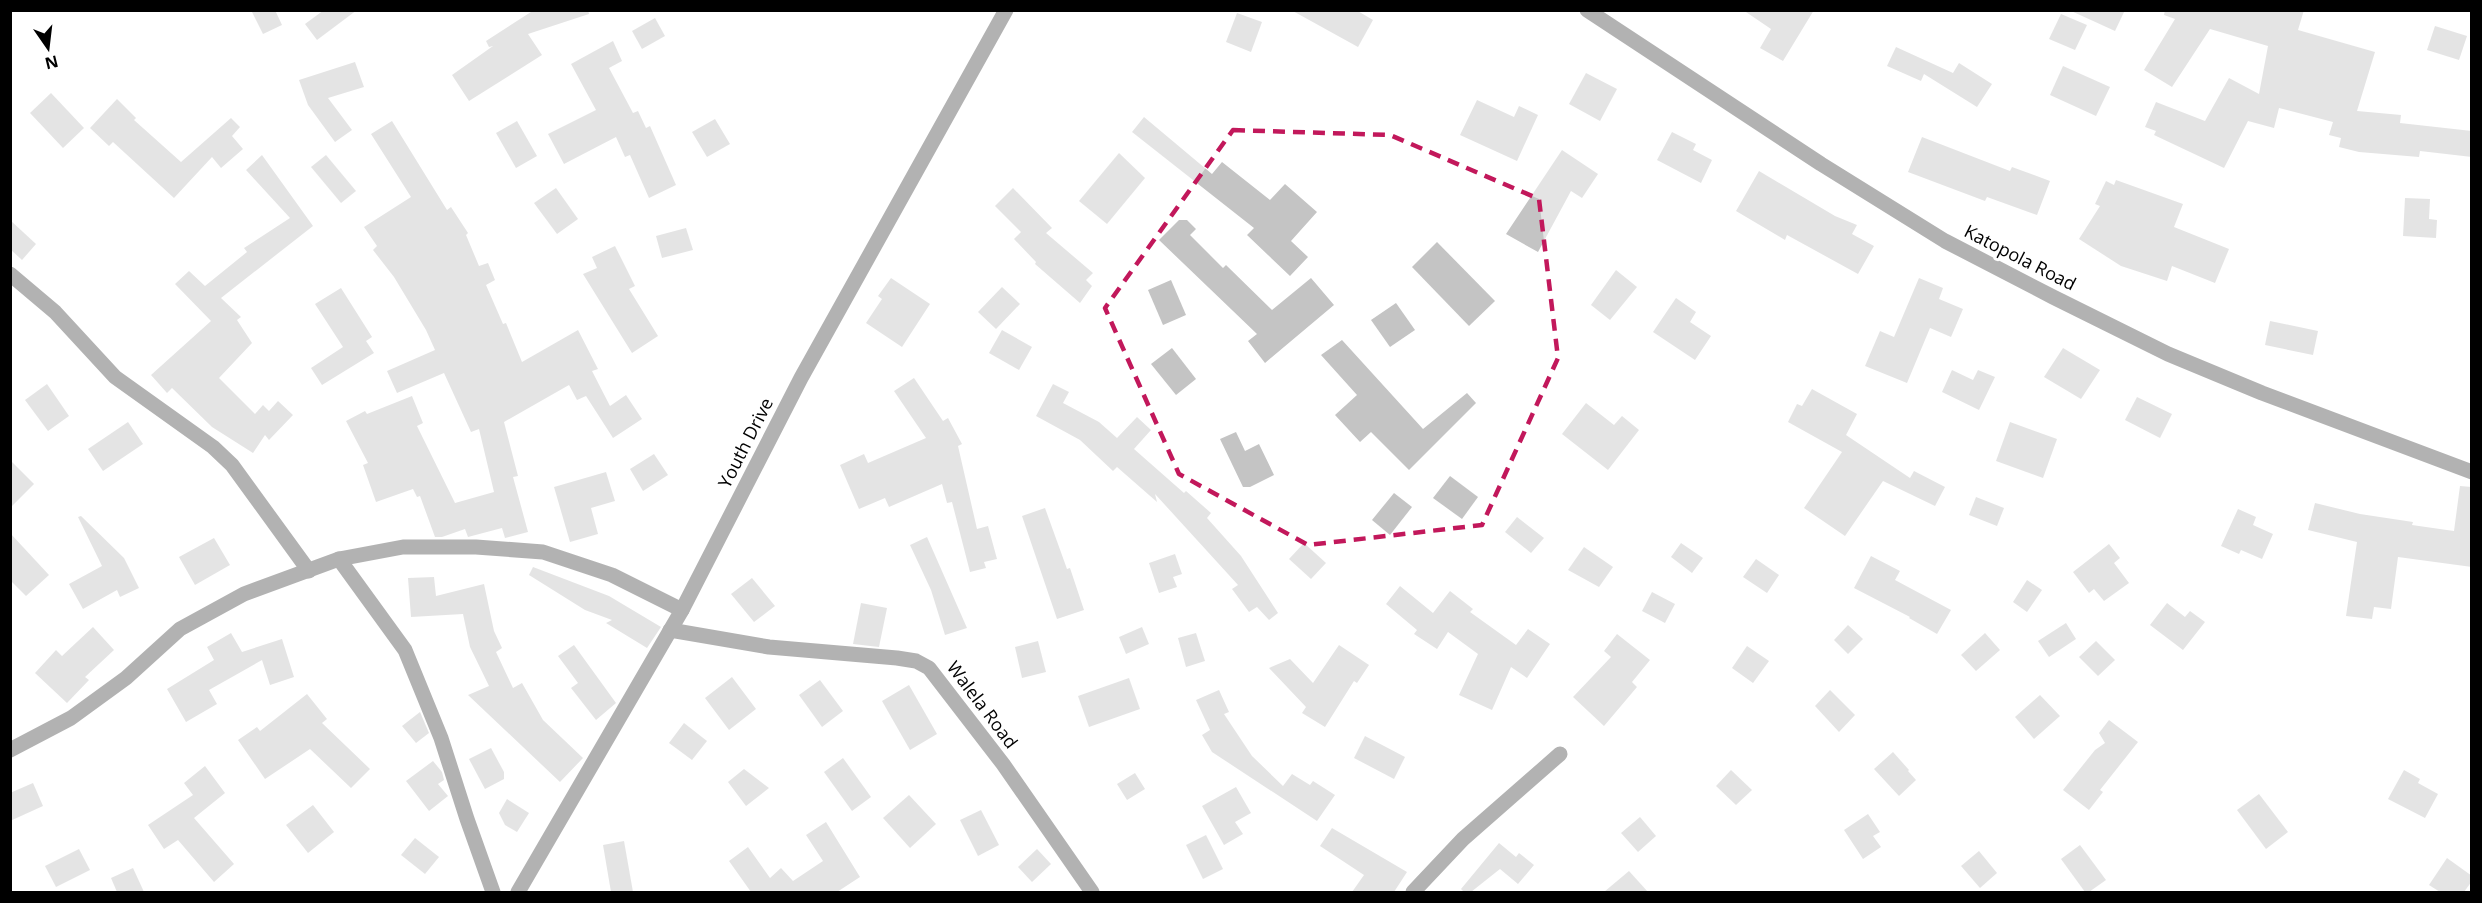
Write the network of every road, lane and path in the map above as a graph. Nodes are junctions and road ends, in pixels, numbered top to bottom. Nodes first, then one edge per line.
1 (1006, 10) edge
2 (1587, 10) edge
3 (10, 274) edge
4 (2472, 472) edge
5 (339, 559) junction
6 (309, 571) junction
7 (682, 610) junction
8 (670, 630) junction
9 (10, 750) edge
10 (1560, 754) dead end
11 (494, 892) edge
12 (518, 892) edge
13 (1092, 892) edge
14 (1413, 892) edge

1 - 7 street, Youth Drive
2 - 4 street, Katopola Road
3 - 6 street
5 - 6 street
5 - 7 street
5 - 11 street
6 - 9 street
7 - 8 street, Youth Drive
8 - 12 street, Youth Drive
8 - 13 street, Walela Road
10 - 14 street

